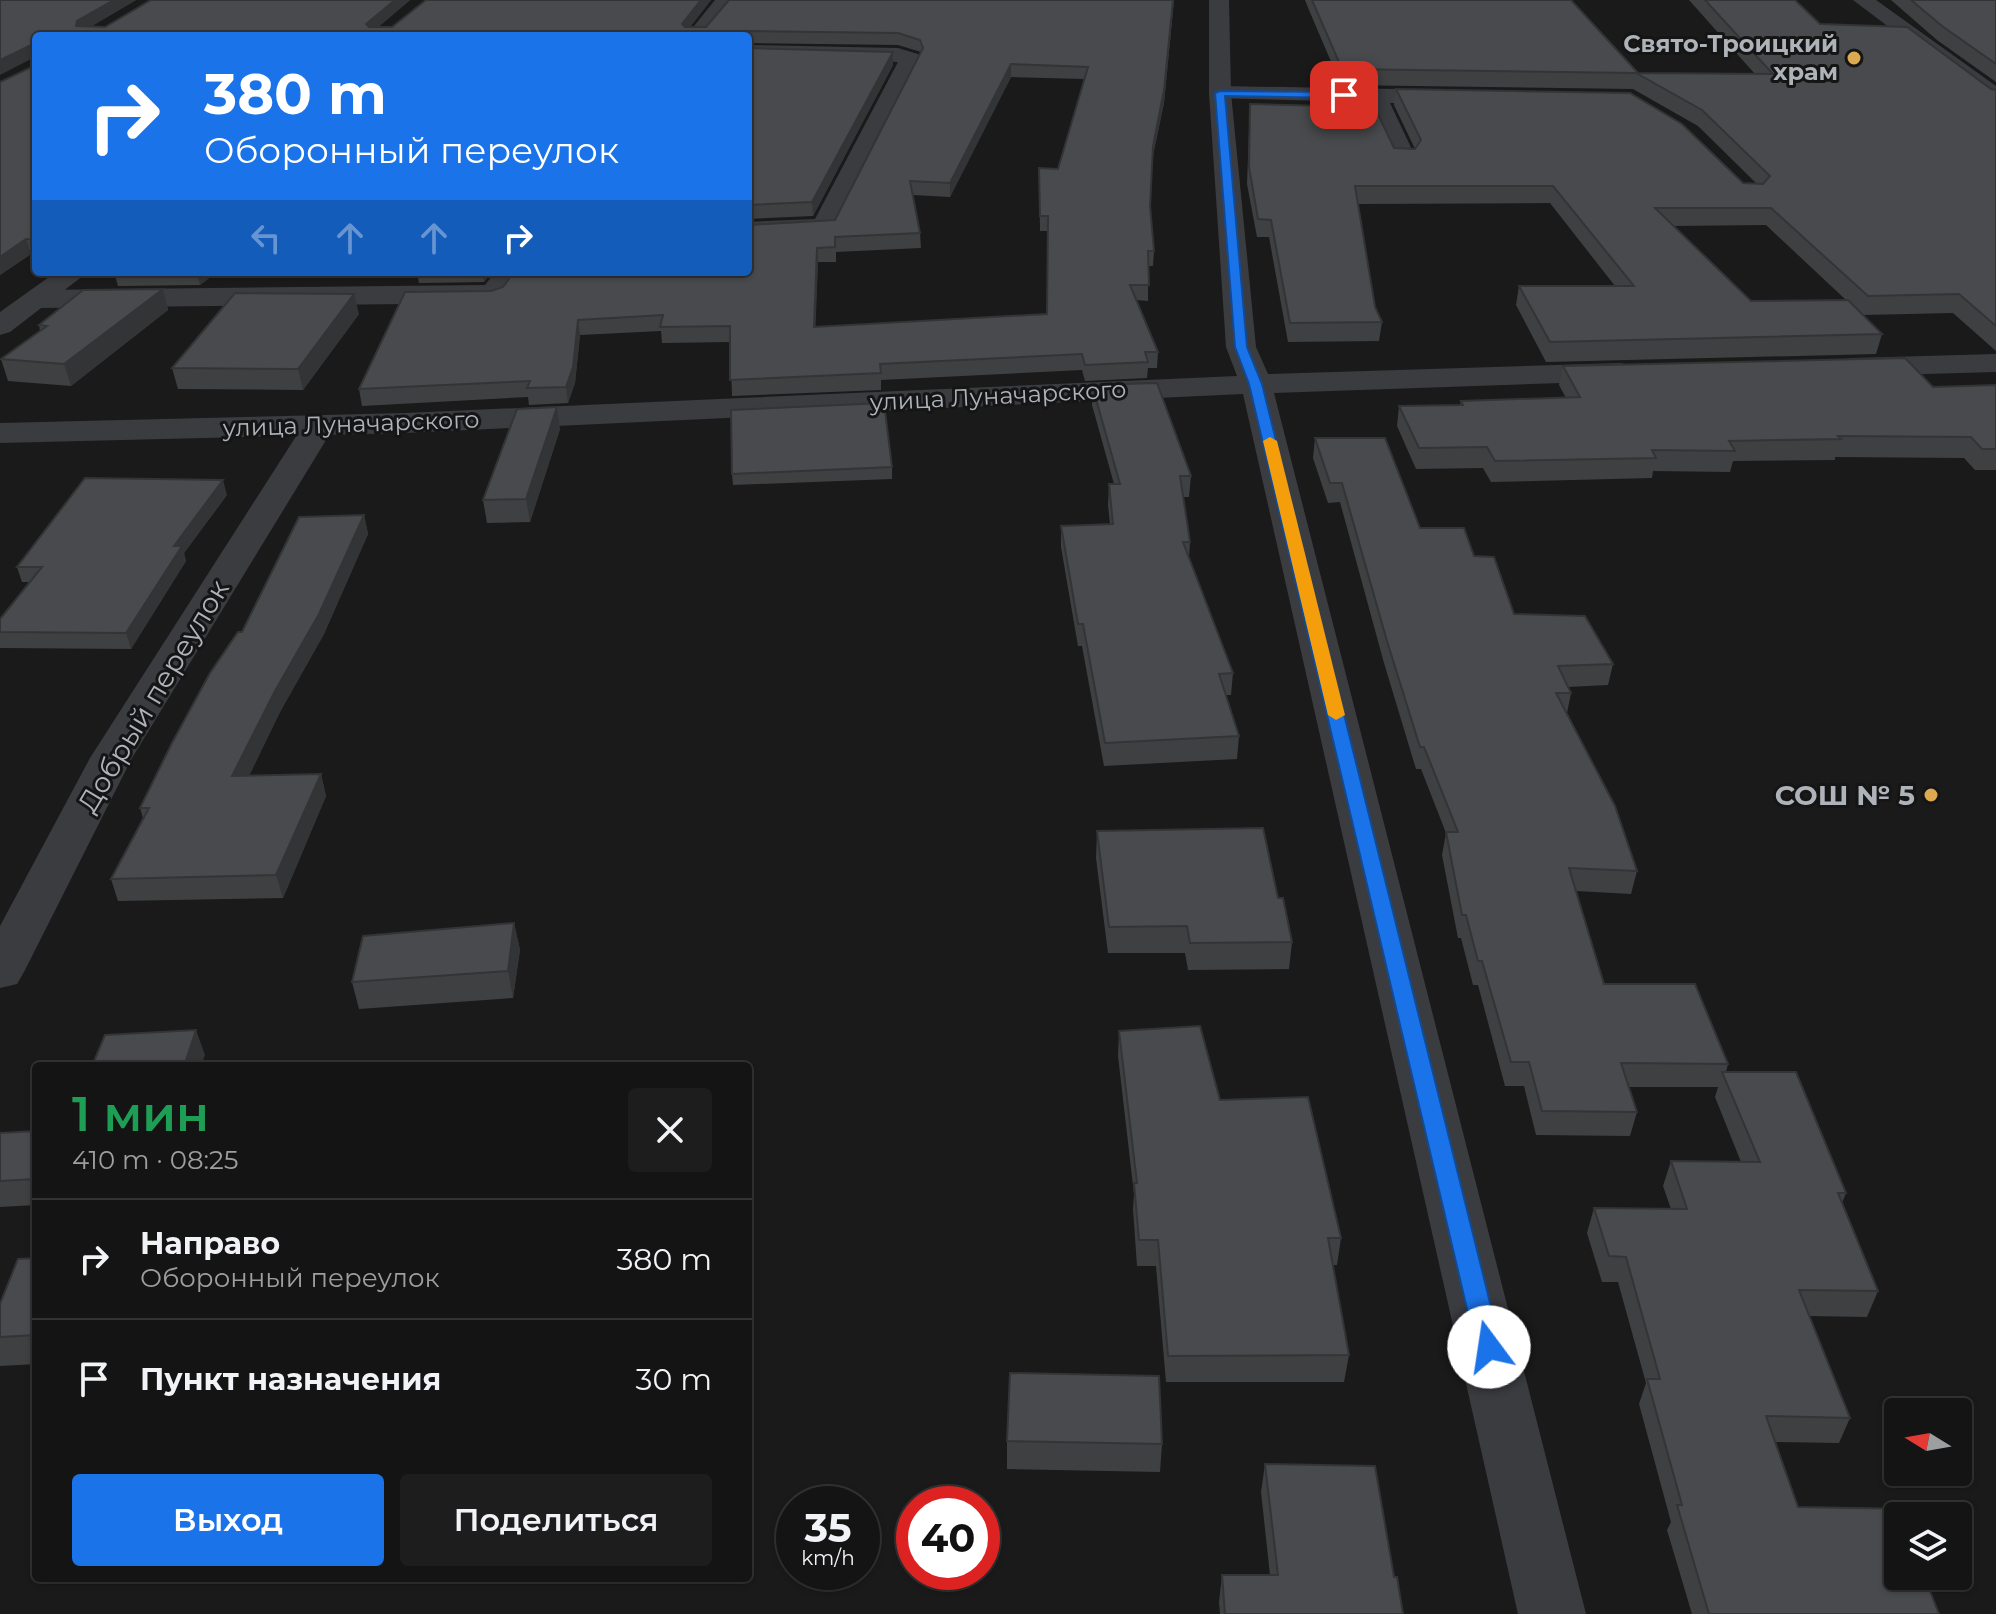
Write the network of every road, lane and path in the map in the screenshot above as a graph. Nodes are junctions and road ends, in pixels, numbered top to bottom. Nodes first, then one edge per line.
1 (726, 0) edge
2 (1219, 0) edge
3 (1863, 0) edge
4 (699, 32) edge
5 (752, 51) edge
6 (1220, 93) junction
7 (1375, 96) junction
8 (1482, 97) edge
9 (1996, 97) edge
10 (1404, 158) edge
11 (752, 230) edge
12 (69, 276) edge
13 (507, 276) edge
14 (39, 299) junction
15 (0, 326) edge
16 (1996, 363) edge
17 (1823, 367) edge
18 (1650, 371) edge
19 (1256, 384) junction
20 (318, 427) junction
21 (11, 432) edge
22 (0, 972) edge
23 (1552, 1614) edge

1 - 4 street
2 - 6 street
3 - 9 street
5 - 11 street
6 - 7 street
6 - 19 street
7 - 8 street
7 - 10 street
12 - 14 street
13 - 14 street
14 - 15 street
16 - 17 street
18 - 19 street, улица Луначарского
19 - 20 street, улица Луначарского
19 - 23 street
20 - 21 street, улица Луначарского
20 - 22 street, Добрый переулок

